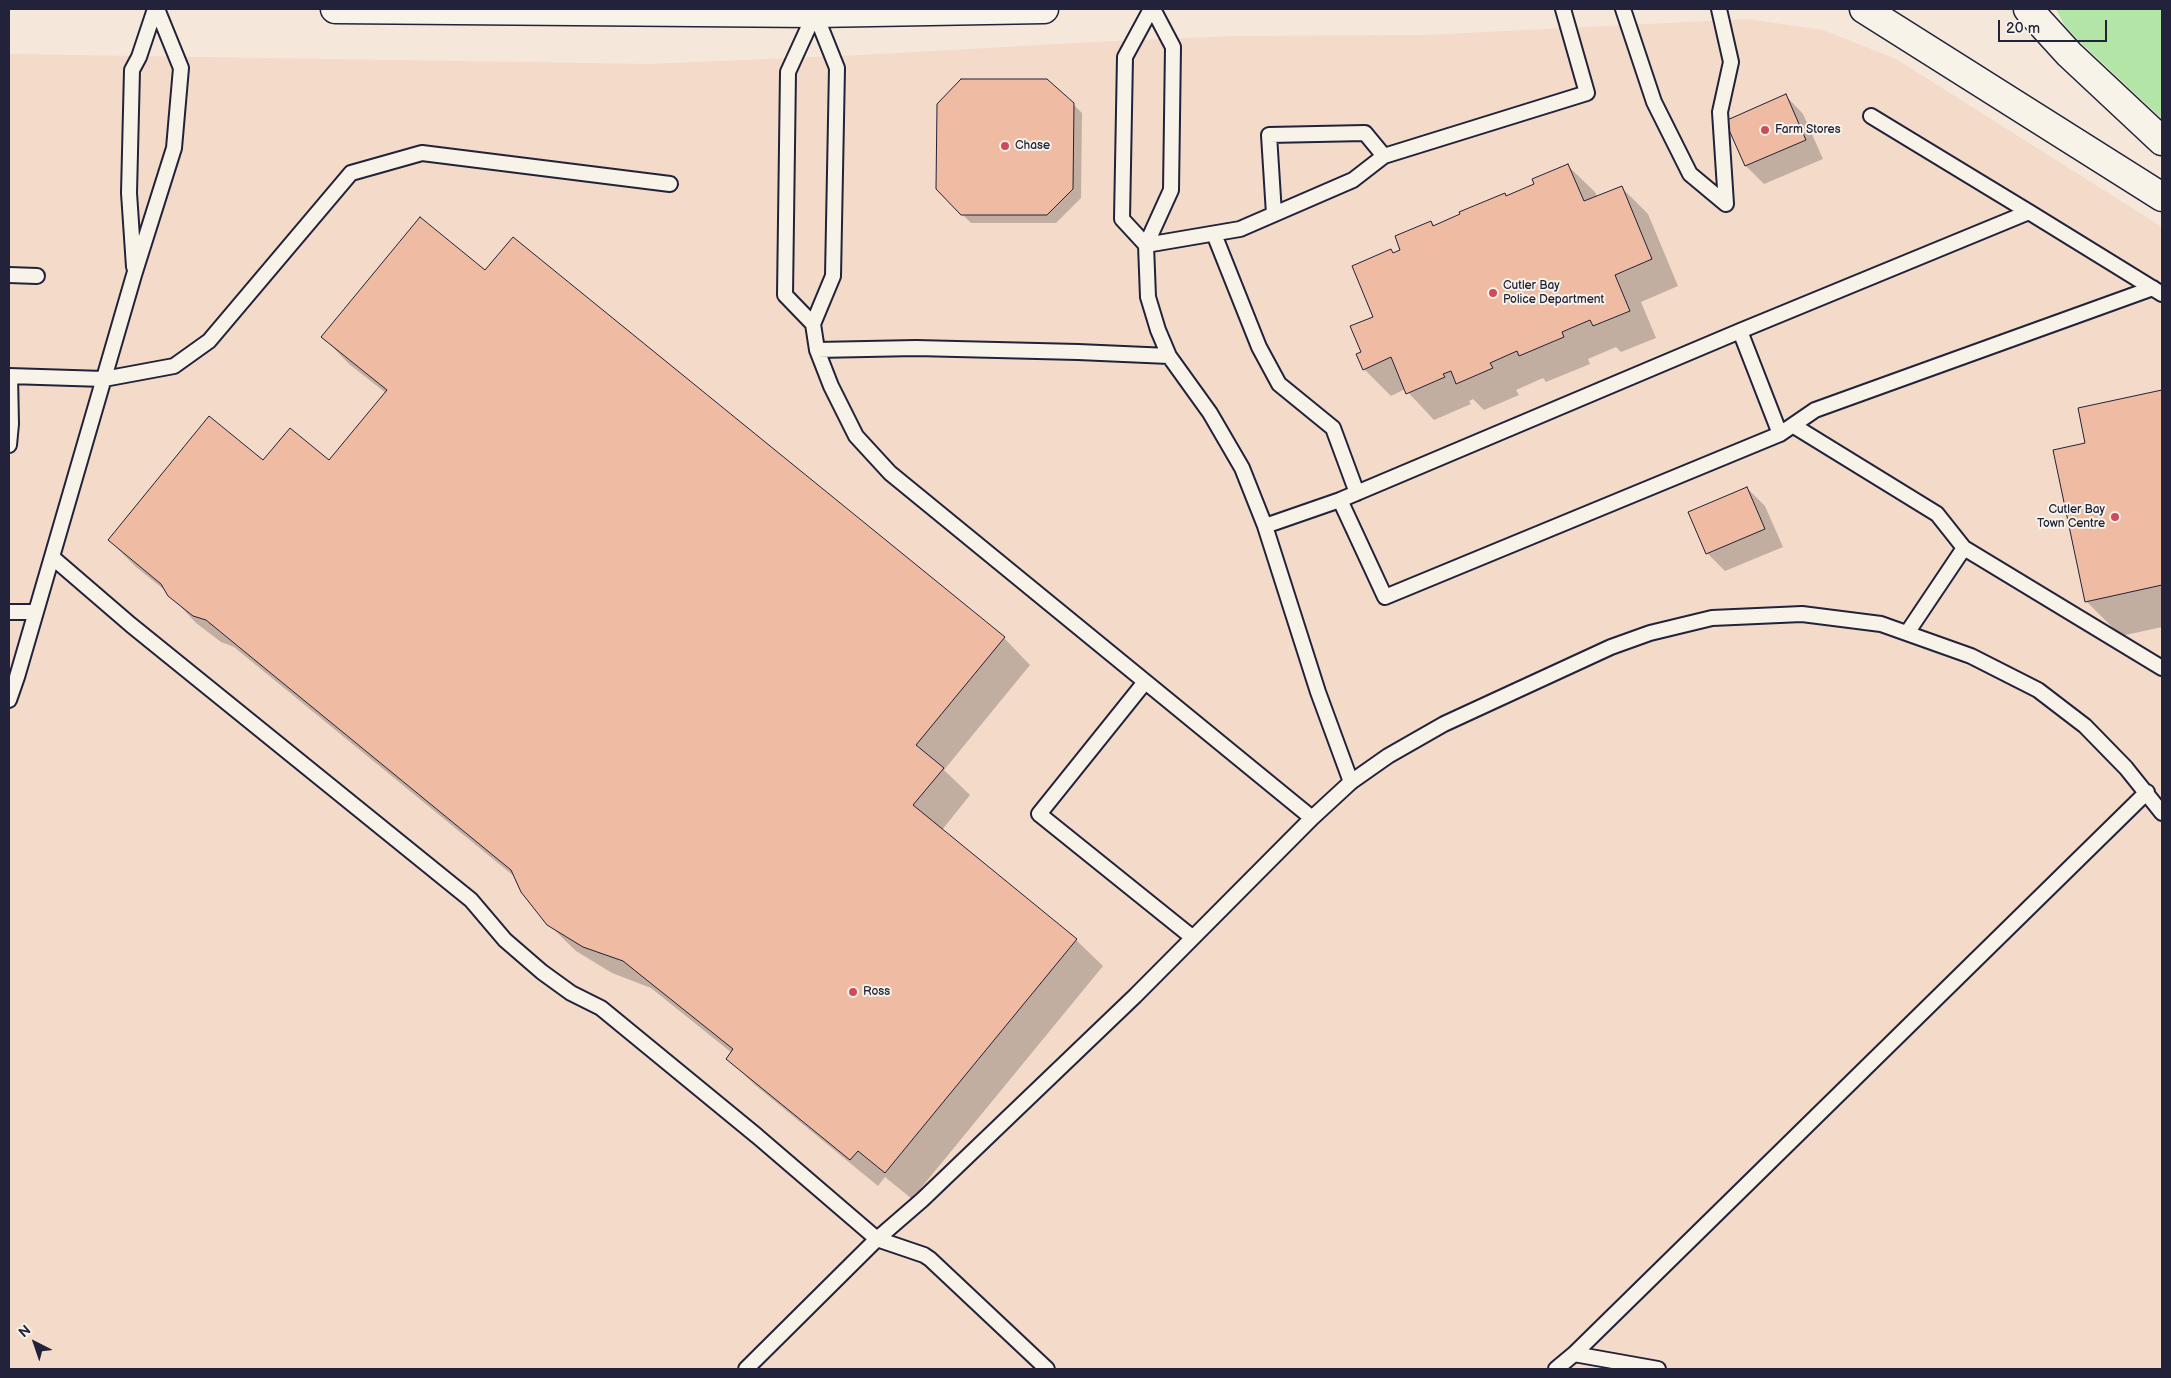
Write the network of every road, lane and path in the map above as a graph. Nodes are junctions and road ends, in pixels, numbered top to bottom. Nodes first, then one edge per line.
1 (156, 9) edge
2 (335, 9) edge
3 (1044, 9) edge
4 (1152, 9) edge
5 (1563, 9) edge
6 (1623, 9) edge
7 (1719, 9) edge
8 (1864, 9) edge
9 (2028, 9) edge
10 (815, 11) edge
11 (1871, 116) dead end
12 (2162, 141) edge
13 (1384, 156) junction
14 (670, 184) dead end
15 (2162, 197) edge
16 (2029, 212) junction
17 (1274, 214) junction
18 (1214, 234) junction
19 (1146, 245) junction
20 (9, 275) edge
21 (134, 275) junction
22 (37, 276) dead end
23 (2158, 291) edge
24 (813, 324) junction
25 (1740, 331) junction
26 (817, 350) junction
27 (1169, 356) junction
28 (9, 376) edge
29 (104, 379) junction
30 (1794, 426) junction
31 (1780, 434) junction
32 (9, 445) edge
33 (1357, 493) junction
34 (1340, 500) junction
35 (1265, 526) junction
36 (1964, 548) junction
37 (52, 557) junction
38 (9, 612) edge
39 (36, 612) junction
40 (1907, 633) junction
41 (2162, 668) edge
42 (1146, 682) junction
43 (9, 700) edge
44 (1351, 782) junction
45 (2147, 792) junction
46 (2162, 813) edge
47 (1312, 818) junction
48 (1192, 937) junction
49 (877, 1239) junction
50 (1574, 1354) junction
51 (746, 1369) edge
52 (1047, 1369) edge
53 (1556, 1369) edge
54 (1658, 1369) edge

1 - 21 lane
1 - 21 lane
2 - 10 main road
3 - 10 main road
4 - 19 lane
4 - 19 lane
5 - 13 lane
6 - 7 lane
8 - 15 main road
9 - 12 main road
10 - 24 lane
10 - 24 lane
11 - 16 lane
13 - 17 lane
13 - 17 lane
14 - 29 lane
16 - 23 lane
16 - 25 lane
17 - 18 lane
18 - 19 lane
18 - 33 lane
19 - 27 lane
20 - 22 lane
21 - 29 lane
23 - 30 lane
24 - 26 lane
25 - 31 lane
25 - 33 lane
26 - 27 lane
26 - 42 lane
27 - 35 lane
28 - 29 lane
28 - 32 lane
29 - 37 lane
30 - 31 lane
30 - 36 lane
31 - 34 lane
33 - 34 lane
34 - 35 lane
35 - 44 lane
36 - 40 lane
36 - 41 lane
37 - 39 lane
37 - 49 lane
38 - 39 lane
39 - 43 lane
40 - 44 lane
40 - 45 lane
42 - 47 lane
42 - 48 lane
44 - 47 lane
45 - 46 lane
45 - 50 lane
47 - 48 lane
48 - 49 lane
49 - 51 lane
49 - 52 lane
50 - 53 lane
50 - 54 lane

